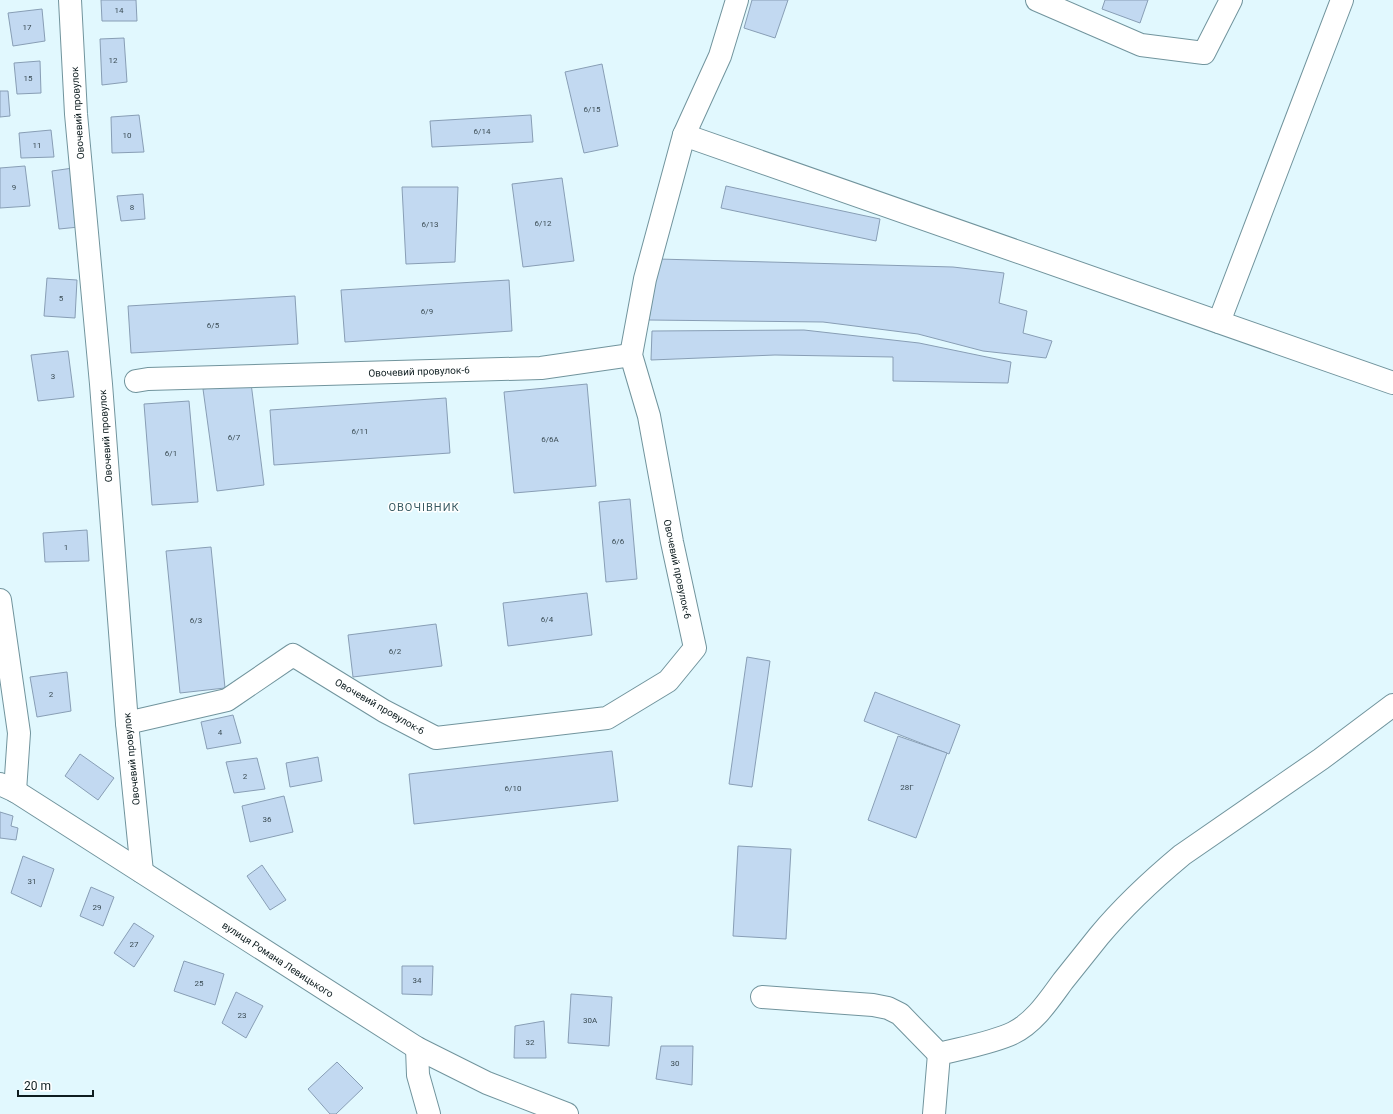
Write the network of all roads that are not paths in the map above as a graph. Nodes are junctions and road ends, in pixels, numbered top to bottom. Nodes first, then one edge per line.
1 (70, 0) edge
2 (737, 0) edge
3 (1037, 0) edge
4 (1231, 0) edge
5 (1342, 0) edge
6 (684, 135) junction
7 (1219, 322) junction
8 (631, 355) junction
9 (136, 381) dead end
10 (1393, 383) edge
11 (0, 600) edge
12 (1393, 705) edge
13 (127, 723) junction
14 (7, 787) edge
15 (142, 872) junction
16 (762, 997) dead end
17 (417, 1048) junction
18 (939, 1054) junction
19 (429, 1114) edge
20 (567, 1114) edge
21 (934, 1114) edge

1 - 13 street, Овочевий провулок
2 - 6 street
3 - 4 street
5 - 7 street
6 - 7 street
6 - 8 street
7 - 10 street
8 - 9 street, Овочевий провулок-6
8 - 13 street, Овочевий провулок-6
11 - 14 street
12 - 18 street
13 - 15 street, Овочевий провулок
14 - 15 street, вулиця Романа Левицького
15 - 17 street, вулиця Романа Левицького
16 - 18 street
17 - 19 street
17 - 20 street, вулиця Романа Левицького
18 - 21 street

